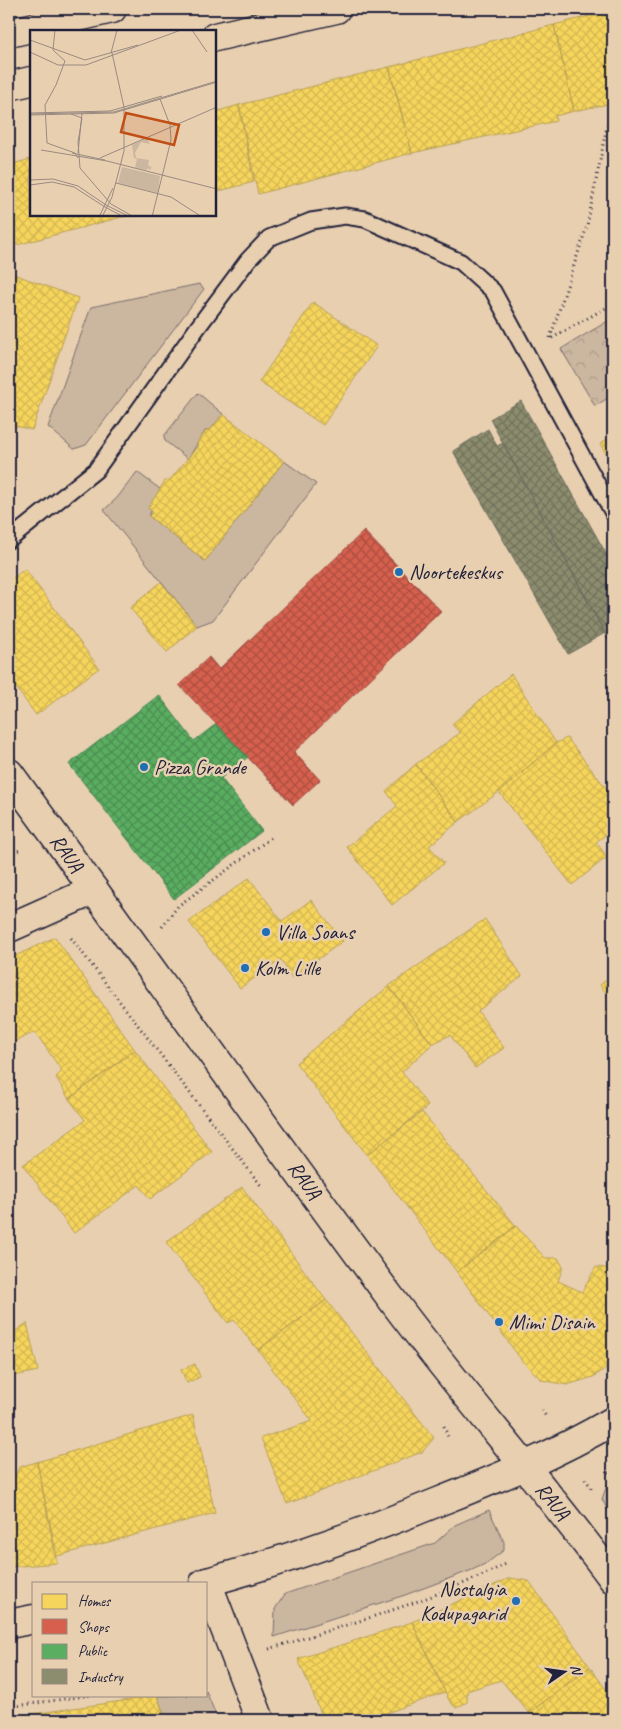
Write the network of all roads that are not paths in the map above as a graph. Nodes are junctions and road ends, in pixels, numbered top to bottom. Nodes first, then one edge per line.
1 (336, 9) edge
2 (96, 11) edge
3 (9, 33) edge
4 (216, 37) edge
5 (30, 80) edge
6 (9, 86) edge
7 (613, 513) edge
8 (9, 540) edge
9 (9, 773) edge
10 (94, 890) junction
11 (9, 928) edge
12 (613, 1420) edge
13 (525, 1467) junction
14 (613, 1579) edge
15 (206, 1582) edge
16 (208, 1587) edge
17 (32, 1619) edge
18 (9, 1624) edge
19 (260, 1720) edge

1 - 4 street
2 - 3 street
5 - 6 street
7 - 8 lane
9 - 10 street, RAUA
10 - 11 street
10 - 13 street, RAUA
12 - 13 street
13 - 14 street, RAUA
13 - 15 street
16 - 19 street
17 - 18 street

